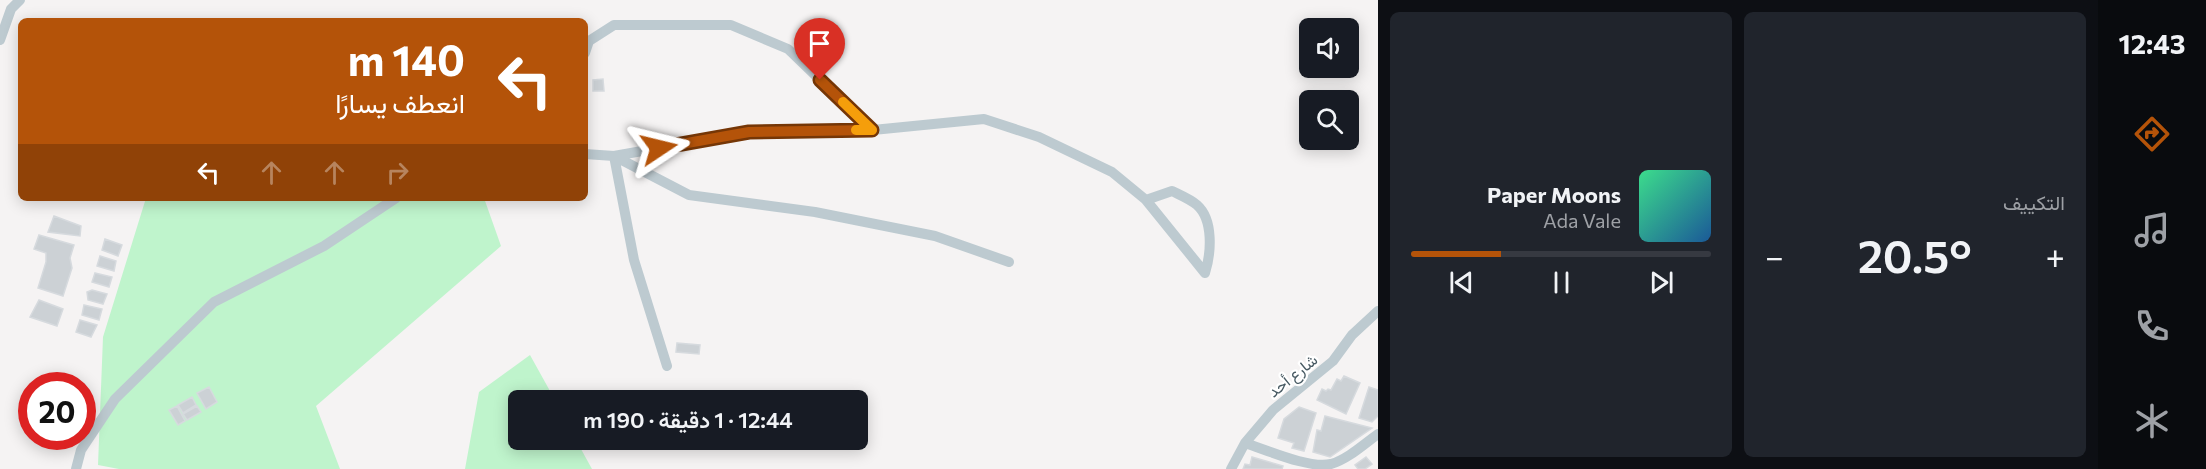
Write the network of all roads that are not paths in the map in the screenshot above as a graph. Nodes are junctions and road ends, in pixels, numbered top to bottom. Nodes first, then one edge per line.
1 (20, 0) edge
2 (0, 40) edge
3 (588, 43) edge
4 (872, 130) junction
5 (588, 154) edge
6 (614, 156) junction
7 (392, 201) edge
8 (1146, 201) junction
9 (1009, 262) dead end
10 (1378, 311) edge
11 (667, 366) dead end
12 (1378, 434) edge
13 (1245, 443) junction
14 (76, 469) edge
15 (1231, 469) edge

1 - 2 street
3 - 4 street
4 - 6 street
4 - 8 street
5 - 6 street
6 - 9 street
6 - 11 street
7 - 14 street
8 - 8 street
10 - 13 street, شارع أحد
12 - 13 street
13 - 15 street, شارع أحد

